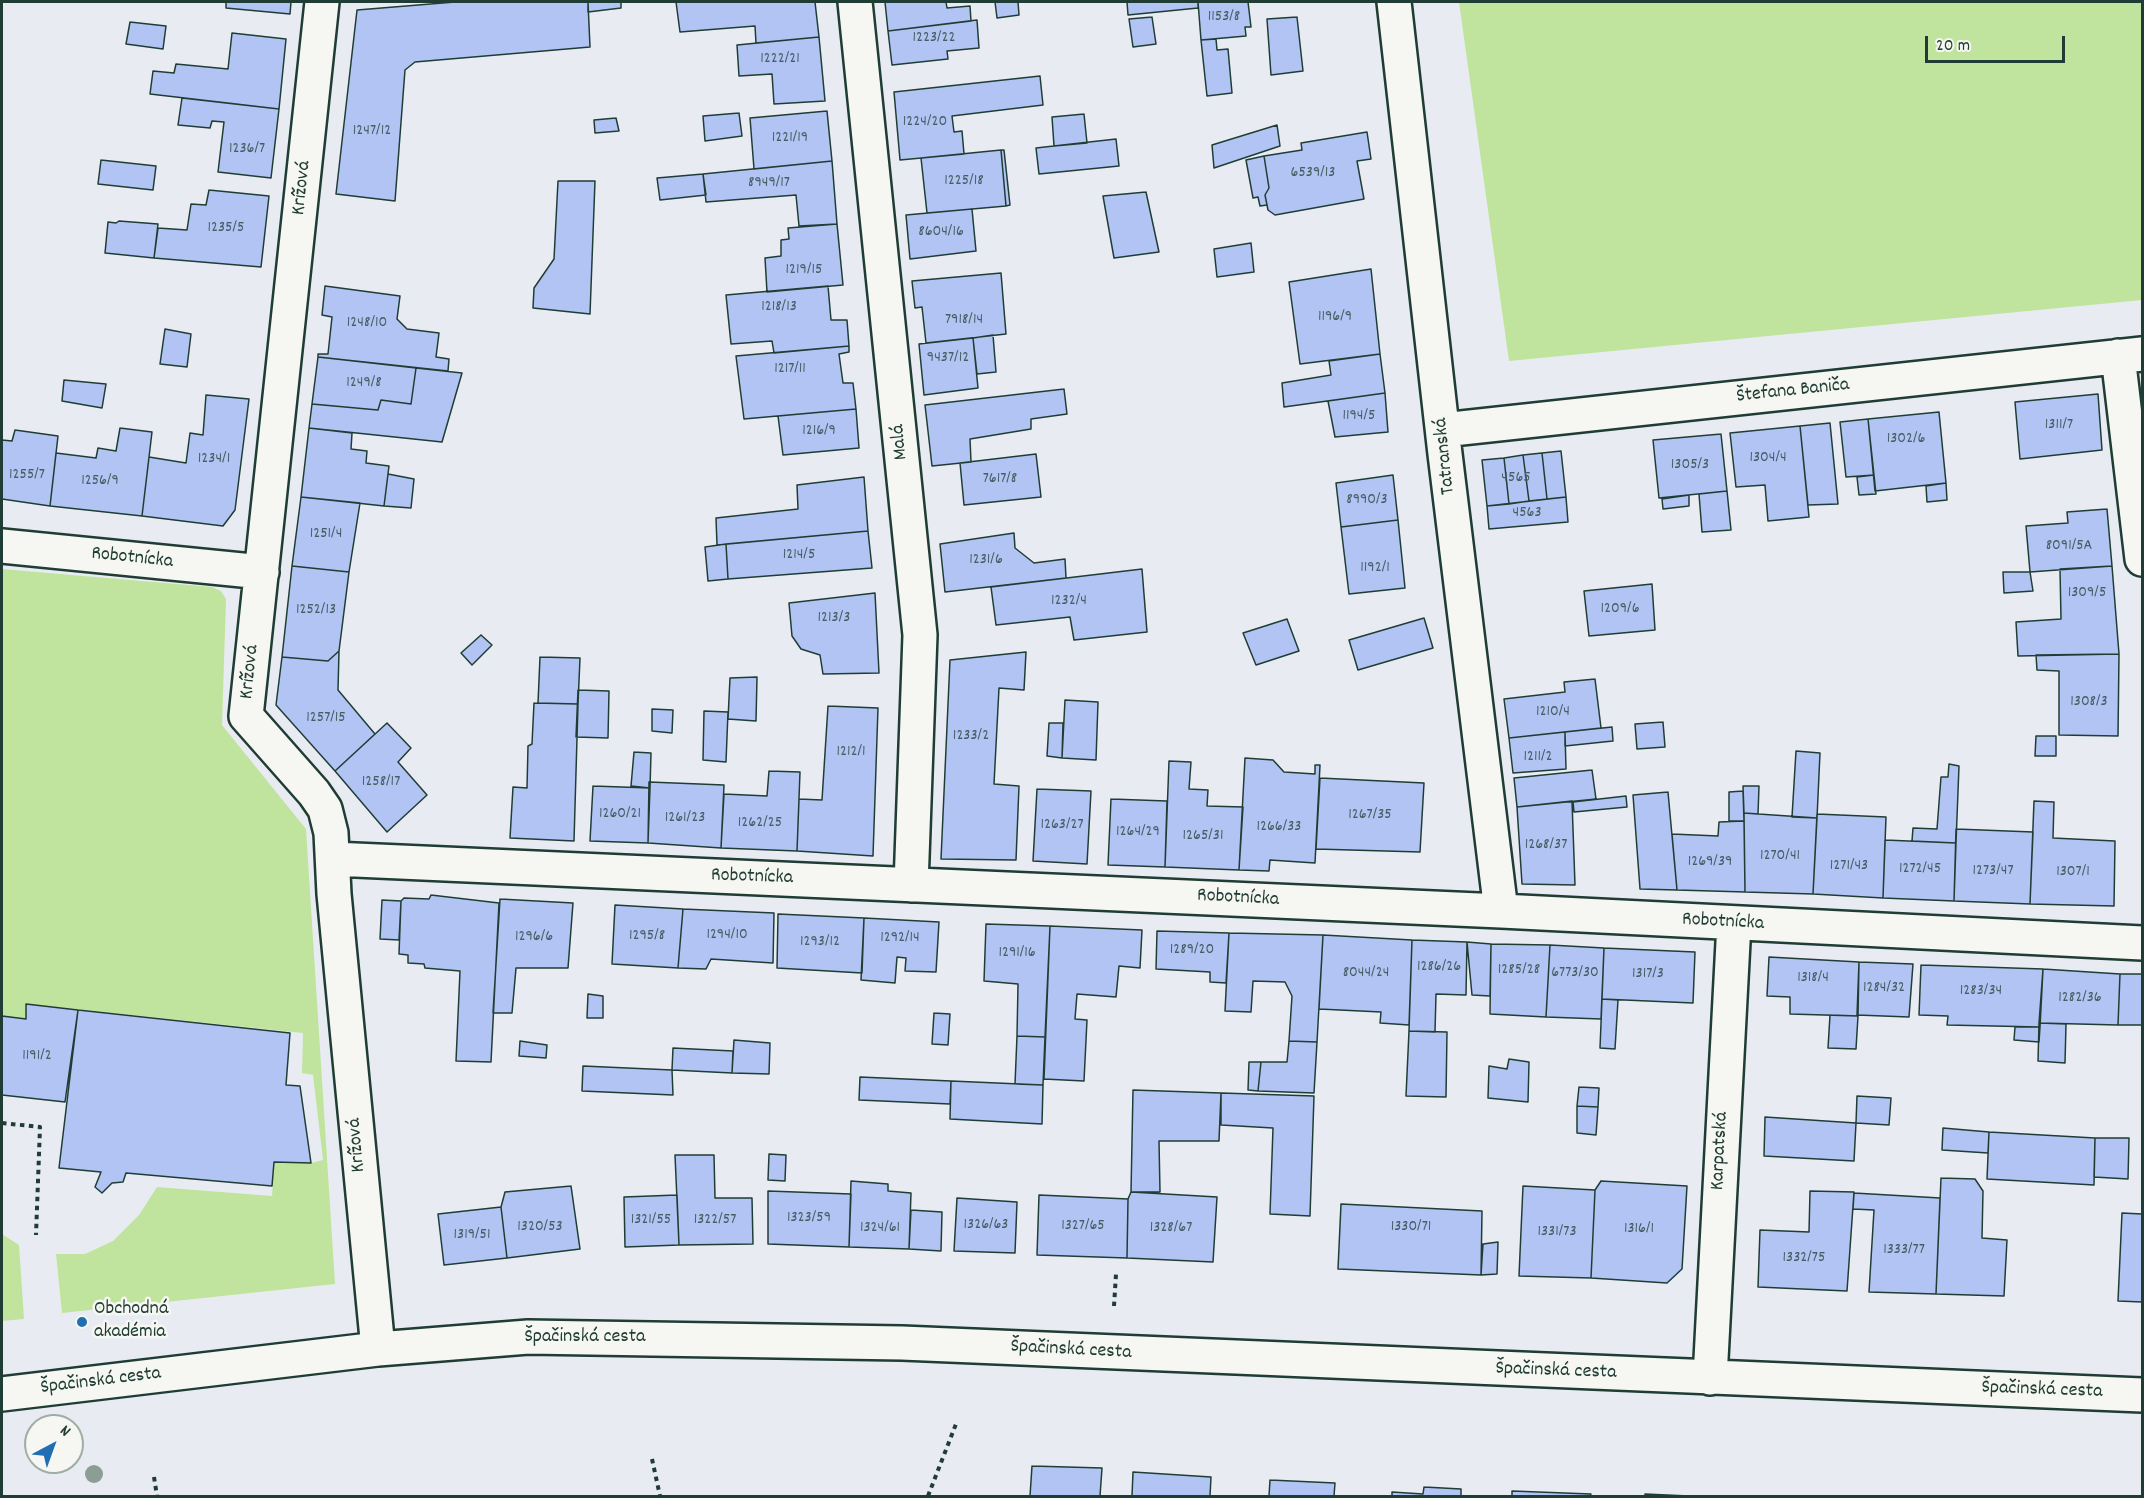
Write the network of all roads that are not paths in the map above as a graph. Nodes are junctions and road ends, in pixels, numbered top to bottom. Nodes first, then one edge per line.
1 (322, 2) edge
2 (855, 2) edge
3 (1394, 2) edge
4 (2130, 355) edge
5 (1443, 430) junction
6 (2, 546) edge
7 (2142, 559) edge
8 (262, 572) junction
9 (333, 859) junction
10 (911, 885) junction
11 (1501, 911) junction
12 (1734, 923) junction
13 (2142, 943) edge
14 (378, 1349) junction
15 (1710, 1378) junction
16 (2, 1394) edge
17 (2142, 1395) edge

1 - 8 street, Krížová
2 - 10 street, Malá
3 - 5 street, Tatranská
4 - 5 street, Štefana Baniča
4 - 7 street
5 - 11 street, Tatranská
6 - 8 street, Robotnícka
8 - 9 street, Krížová
9 - 10 street, Robotnícka
9 - 14 street, Krížová
10 - 11 street, Robotnícka
11 - 12 street, Robotnícka
12 - 13 street, Robotnícka
12 - 15 street, Karpatská
14 - 15 street, Špačinská cesta
14 - 16 street, Špačinská cesta
15 - 17 street, Špačinská cesta

